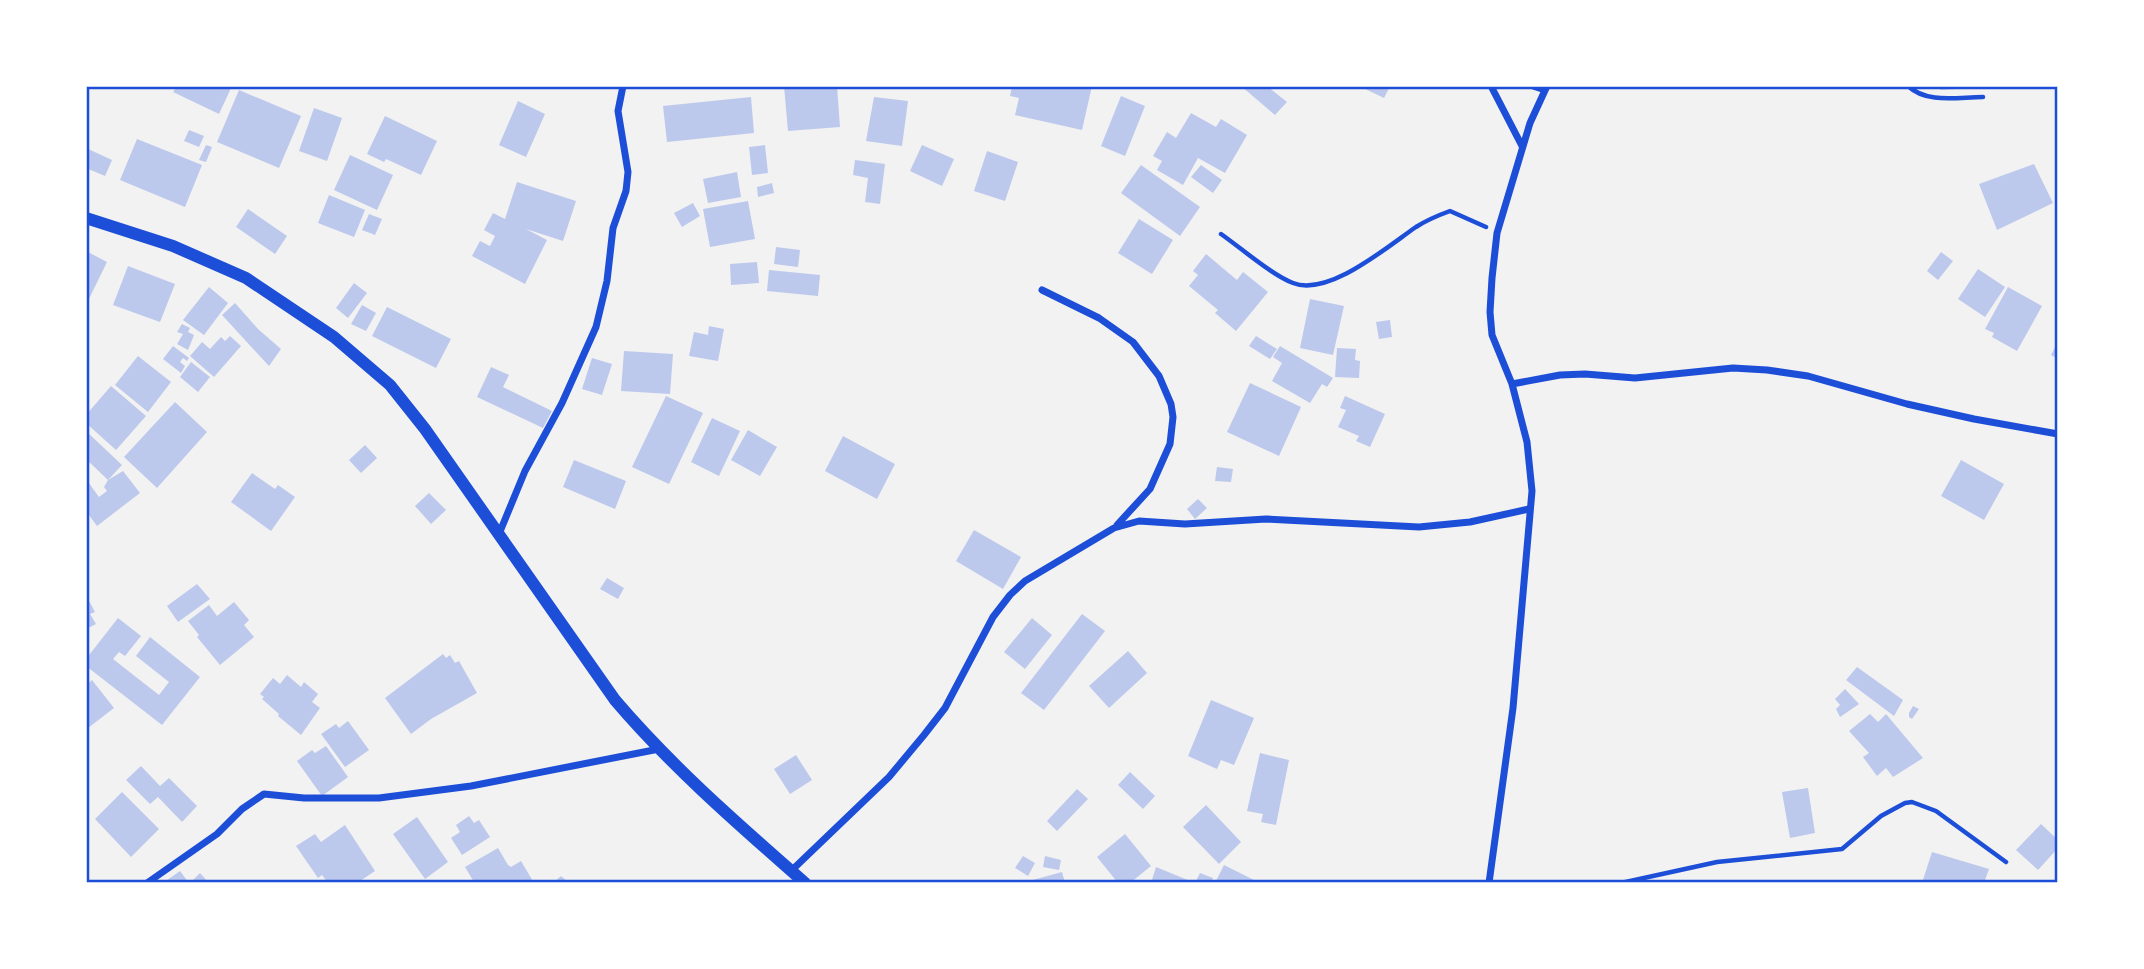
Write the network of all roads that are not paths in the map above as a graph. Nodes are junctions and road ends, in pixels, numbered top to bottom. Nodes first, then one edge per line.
1 (623, 86) edge
2 (1491, 86) edge
3 (1533, 86) edge
4 (1546, 88) edge
5 (1522, 146) junction
6 (86, 218) edge
7 (1042, 290) dead end
8 (1512, 384) junction
9 (2058, 434) edge
10 (1528, 509) junction
11 (1114, 528) junction
12 (498, 534) junction
13 (660, 748) junction
14 (791, 871) junction
15 (147, 883) edge
16 (805, 883) edge
17 (1489, 883) edge

1 - 12 street
2 - 5 street
3 - 4 street
4 - 5 street
5 - 8 street
6 - 12 street
7 - 11 street
8 - 9 street
8 - 10 street
10 - 11 street
10 - 17 street
11 - 14 street
12 - 13 street
13 - 14 street
13 - 15 street
14 - 16 street

